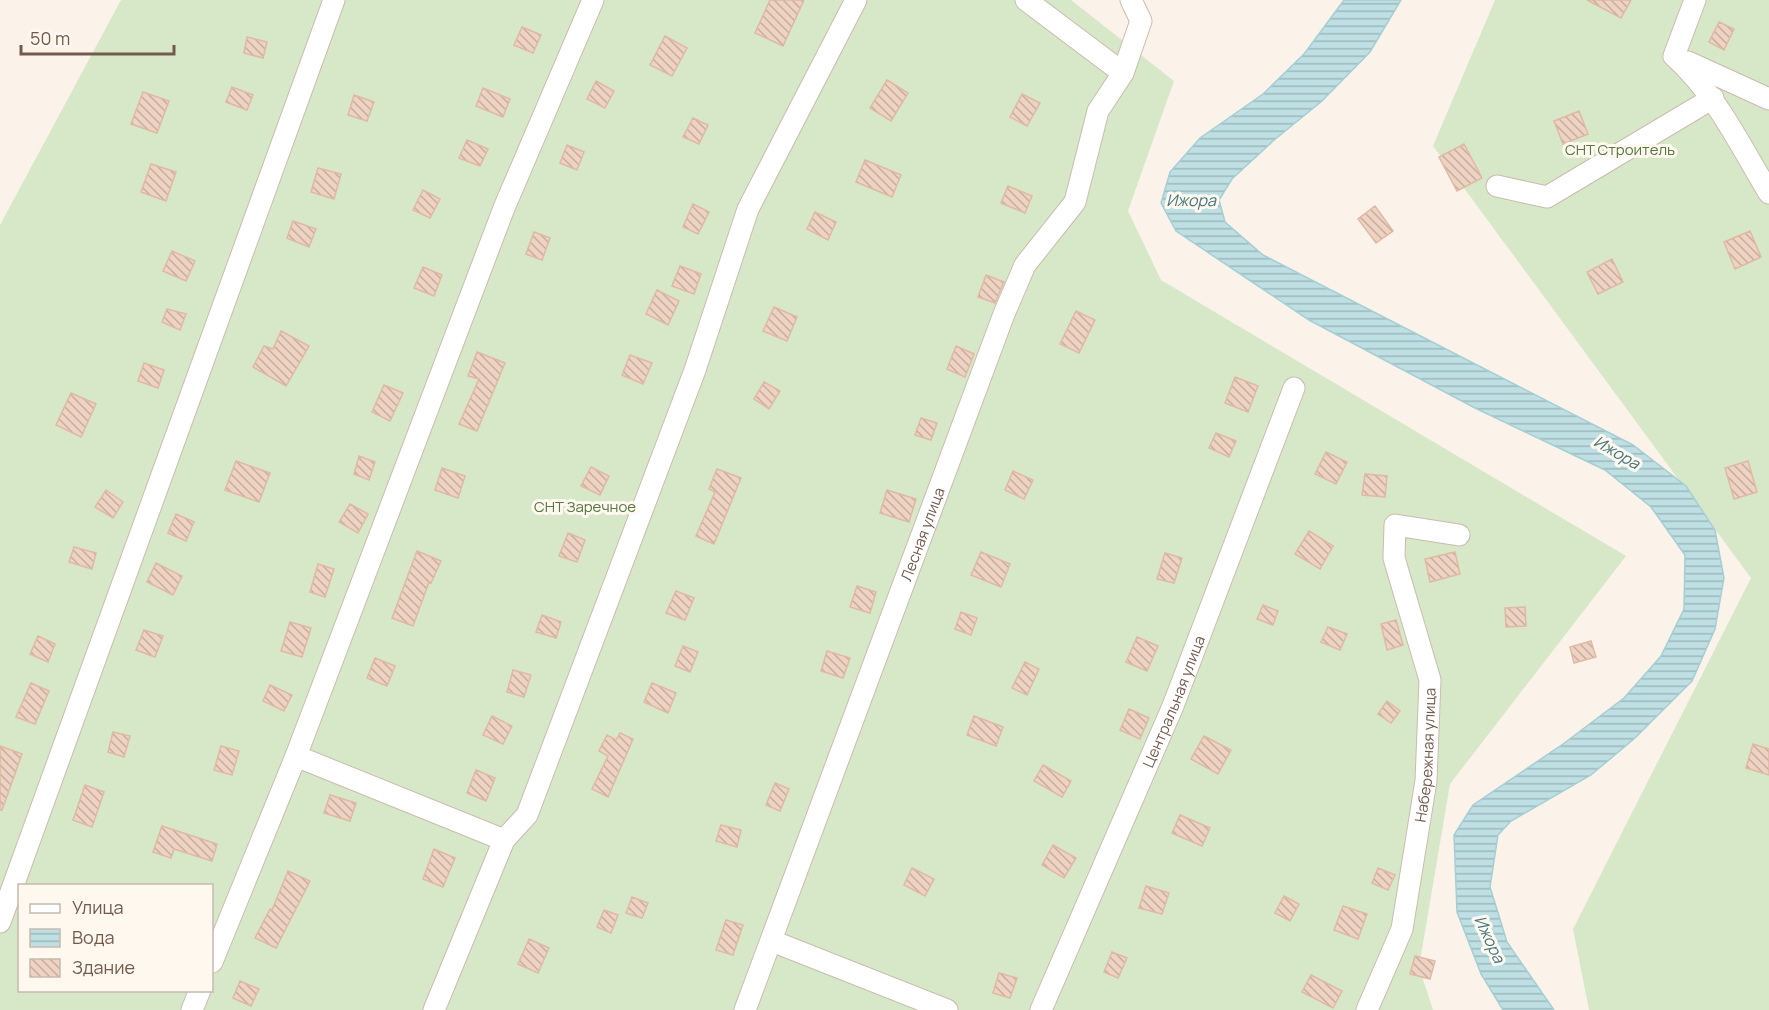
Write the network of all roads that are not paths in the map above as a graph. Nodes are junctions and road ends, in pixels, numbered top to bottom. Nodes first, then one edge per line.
1 (334, 0) edge
2 (593, 0) edge
3 (856, 0) edge
4 (1026, 0) edge
5 (1131, 0) edge
6 (1695, 0) edge
7 (1674, 56) junction
8 (1123, 73) junction
9 (1713, 98) junction
10 (1769, 99) edge
11 (1497, 186) dead end
12 (1769, 193) edge
13 (1294, 388) dead end
14 (1460, 535) dead end
15 (296, 756) junction
16 (504, 840) junction
17 (0, 922) edge
18 (772, 941) junction
19 (213, 960) edge
20 (199, 992) edge
21 (192, 1010) edge
22 (434, 1010) edge
23 (745, 1010) edge
24 (946, 1010) edge
25 (1041, 1010) edge
26 (1367, 1010) edge

1 - 17 street
2 - 15 street
3 - 16 street
4 - 8 street
5 - 8 street, Лесная улица
6 - 7 street
7 - 9 street
7 - 10 street
8 - 18 street, Лесная улица
9 - 11 street
9 - 12 street
13 - 25 street, Центральная улица
14 - 26 street, Набережная улица
15 - 16 street
15 - 19 street
16 - 22 street
18 - 23 street, Лесная улица
18 - 24 street
20 - 21 street

